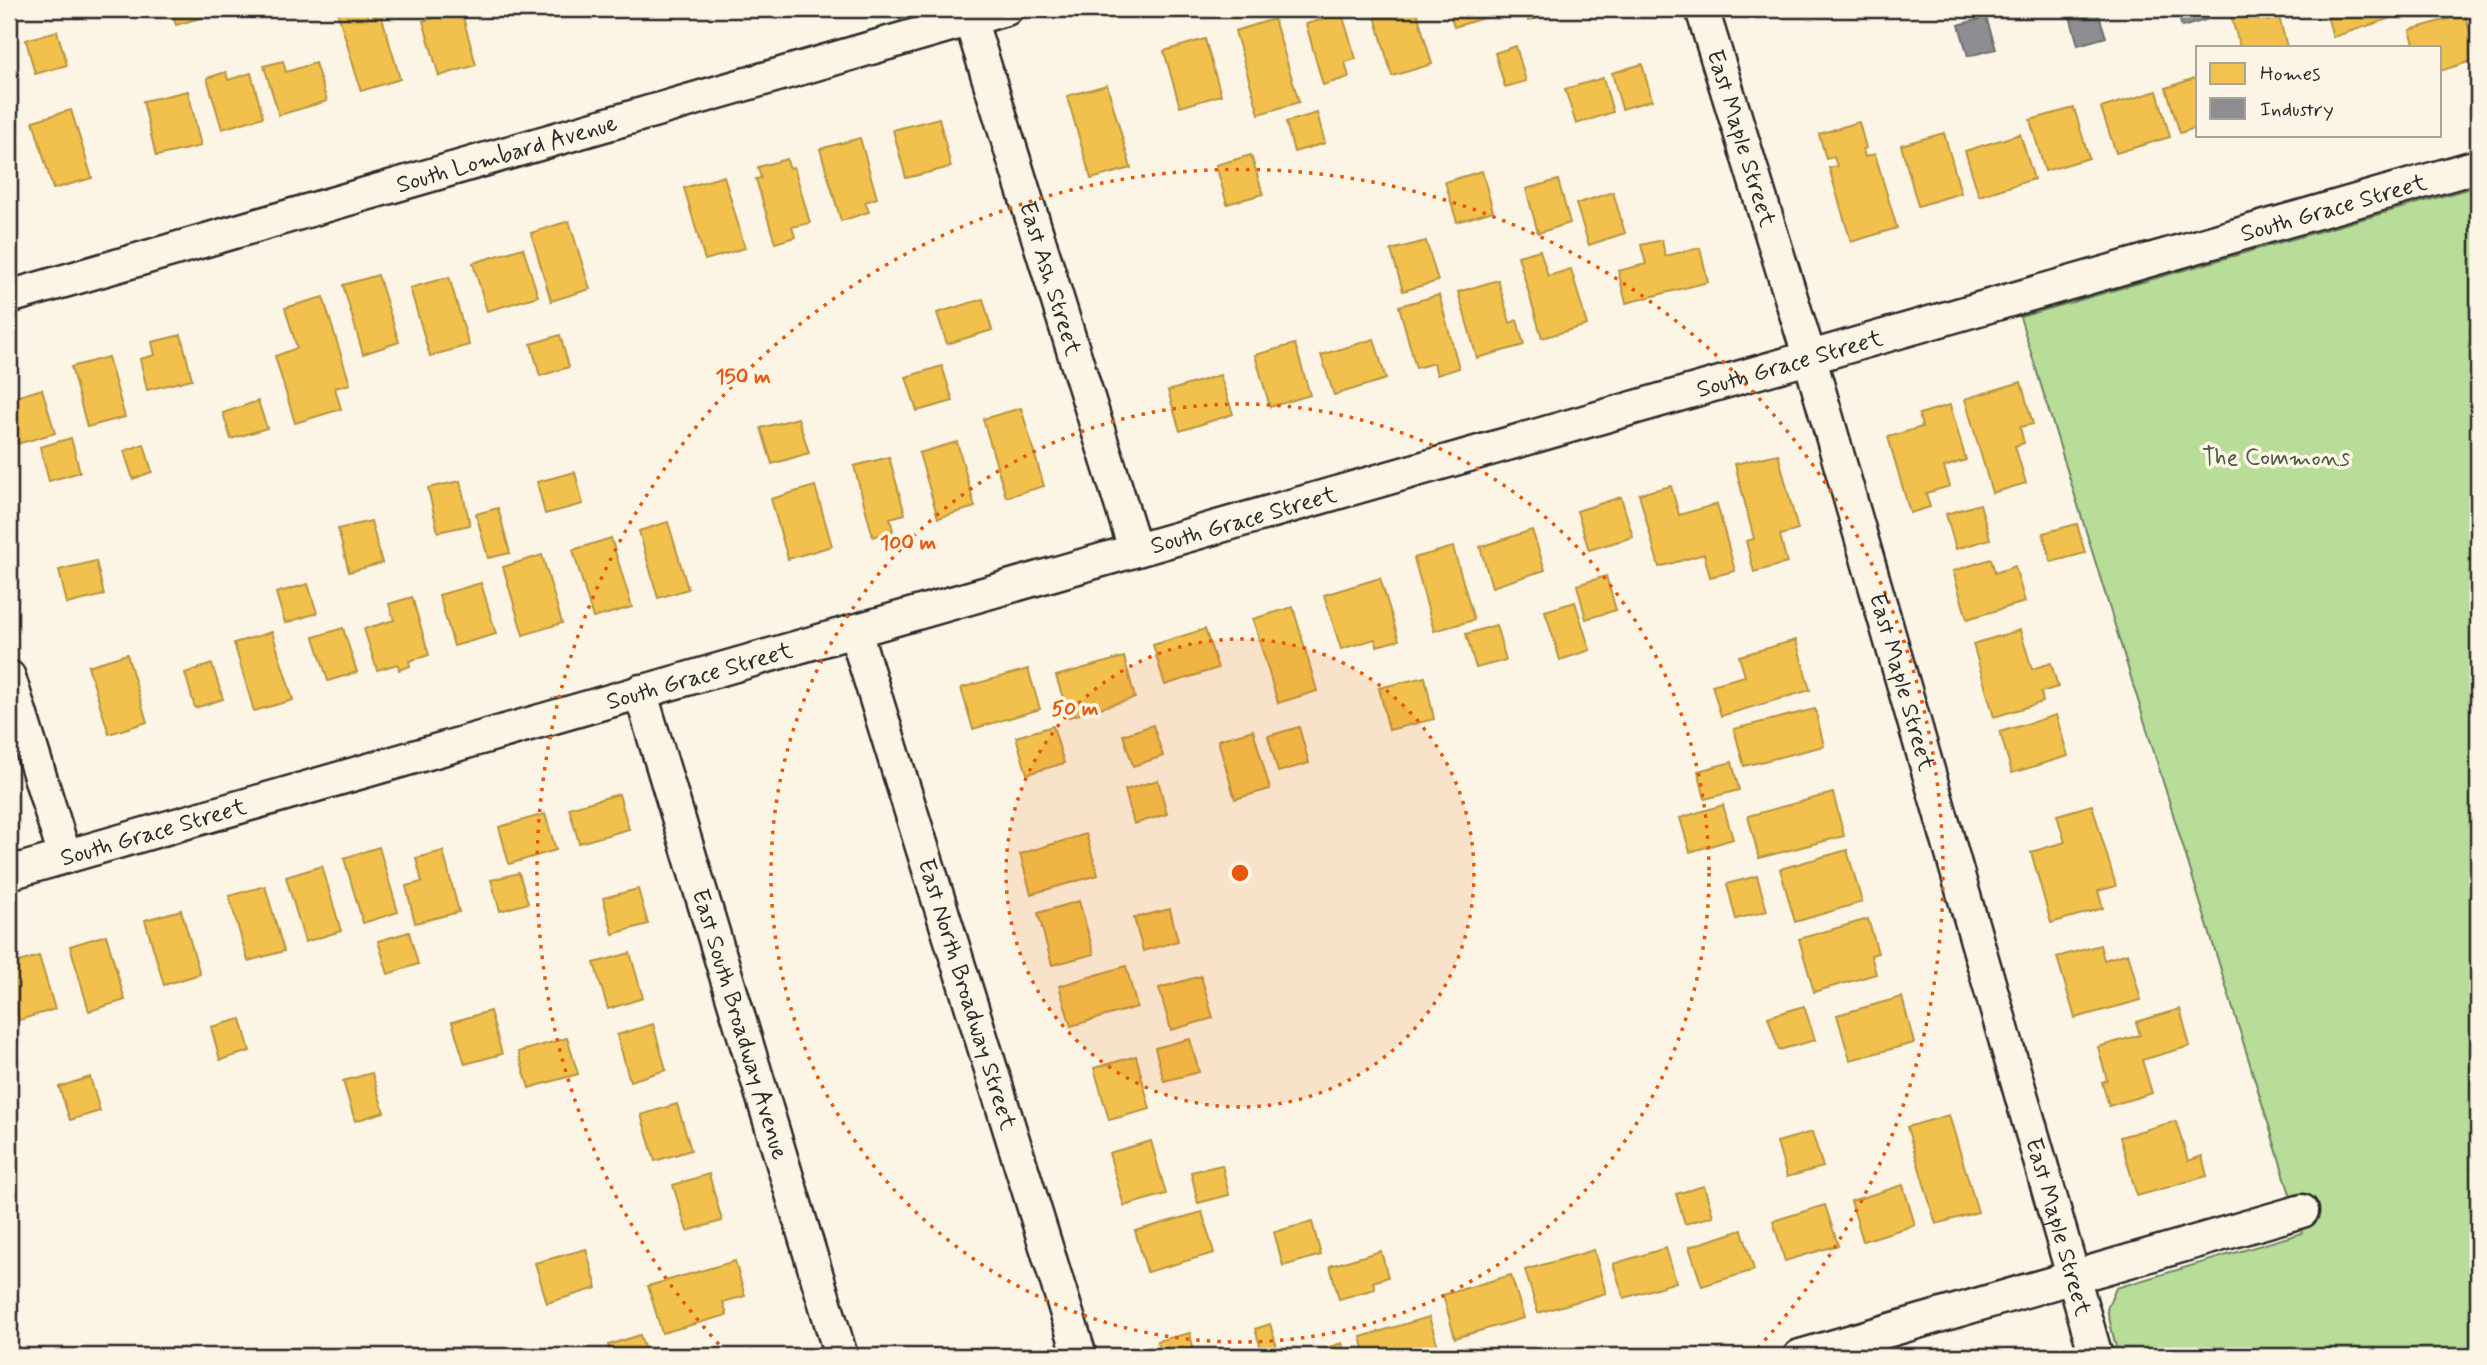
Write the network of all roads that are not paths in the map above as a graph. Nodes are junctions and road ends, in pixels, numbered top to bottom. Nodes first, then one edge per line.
1 (1006, 9) edge
2 (1702, 9) edge
3 (968, 14) edge
4 (2478, 166) edge
5 (9, 298) edge
6 (1810, 359) junction
7 (1135, 549) junction
8 (855, 631) junction
9 (9, 677) edge
10 (640, 691) junction
11 (65, 857) junction
12 (9, 873) edge
13 (2302, 1211) dead end
14 (2075, 1279) junction
15 (842, 1356) edge
16 (1080, 1356) edge
17 (1800, 1356) edge
18 (2096, 1356) edge

1 - 3 street, South Lombard Avenue
2 - 6 street, East Maple Street
3 - 5 street, South Lombard Avenue
3 - 7 street, East Ash Street
4 - 6 street, South Grace Street
6 - 7 street, South Grace Street
6 - 14 street, East Maple Street
7 - 8 street, South Grace Street
8 - 10 street, South Grace Street
8 - 16 street, East North Broadway Street
9 - 11 street
10 - 11 street, South Grace Street
10 - 15 street, East South Broadway Avenue
11 - 12 street, South Grace Street
13 - 14 street
14 - 17 street
14 - 18 street, East Maple Street

